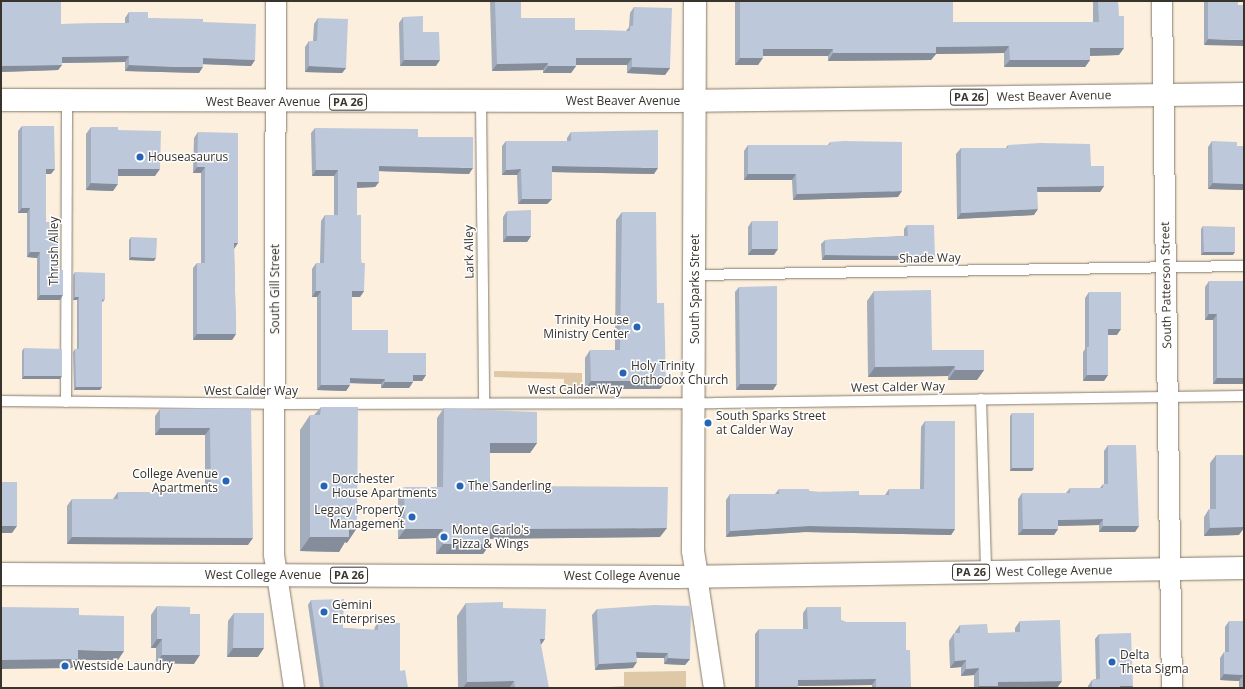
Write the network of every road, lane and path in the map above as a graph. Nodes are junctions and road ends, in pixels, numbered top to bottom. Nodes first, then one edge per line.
1 (276, 1) edge
2 (695, 1) edge
3 (1162, 1) edge
4 (1244, 94) edge
5 (1164, 95) junction
6 (1, 100) edge
7 (67, 100) junction
8 (481, 101) junction
9 (694, 101) junction
10 (276, 102) junction
11 (1244, 266) edge
12 (1165, 268) junction
13 (694, 275) junction
14 (1168, 396) junction
15 (1244, 396) edge
16 (981, 399) junction
17 (1, 401) edge
18 (66, 402) junction
19 (484, 402) junction
20 (694, 403) junction
21 (274, 404) junction
22 (1244, 568) edge
23 (1171, 569) junction
24 (986, 572) junction
25 (1, 574) edge
26 (697, 576) junction
27 (278, 577) junction
28 (294, 688) edge
29 (714, 688) edge
30 (1172, 688) edge

1 - 10 street, South Gill Street
2 - 9 main road, South Sparks Street
3 - 5 street, South Patterson Street
4 - 5 main road, West Beaver Avenue / PA 26
5 - 9 main road, West Beaver Avenue / PA 26
5 - 12 street, South Patterson Street
6 - 7 main road, West Beaver Avenue / PA 26
7 - 10 main road, West Beaver Avenue / PA 26
7 - 18 lane, Thrush Alley
8 - 9 main road, West Beaver Avenue / PA 26
8 - 10 main road, West Beaver Avenue / PA 26
8 - 19 lane, Lark Alley
9 - 13 main road, South Sparks Street
10 - 21 street, South Gill Street
11 - 12 lane, Shade Way
12 - 13 lane, Shade Way
12 - 14 street, South Patterson Street
13 - 20 main road, South Sparks Street
14 - 15 lane, West Calder Way
14 - 16 lane, West Calder Way
14 - 23 street, South Patterson Street
16 - 20 lane, West Calder Way
16 - 24 lane
17 - 18 lane, West Calder Way
18 - 21 lane, West Calder Way
19 - 20 lane, West Calder Way
19 - 21 lane, West Calder Way
20 - 26 main road, South Sparks Street
21 - 27 street, South Gill Street
22 - 23 main road, West College Avenue / PA 26
23 - 24 main road, West College Avenue / PA 26
23 - 30 street, South Patterson Street
24 - 26 main road, West College Avenue / PA 26
25 - 27 main road, West College Avenue / PA 26
26 - 27 main road, West College Avenue / PA 26
26 - 29 street
27 - 28 street, South Gill Street

